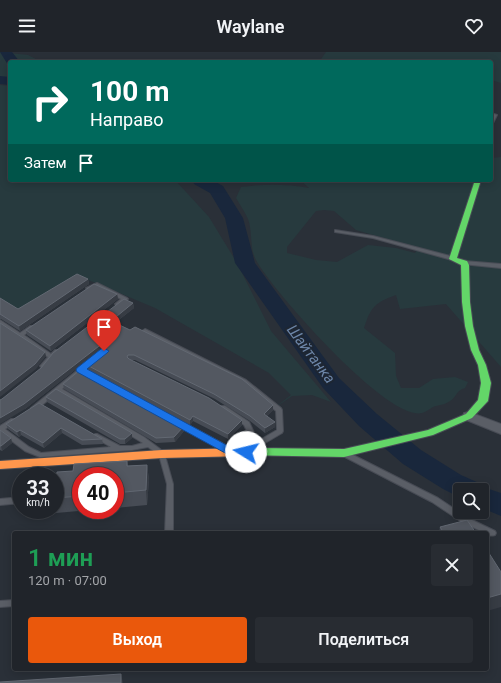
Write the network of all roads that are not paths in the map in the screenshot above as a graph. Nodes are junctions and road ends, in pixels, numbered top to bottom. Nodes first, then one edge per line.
1 (495, 115) dead end
2 (493, 119) edge
3 (477, 182) edge
4 (338, 231) dead end
5 (453, 259) junction
6 (464, 263) junction
7 (501, 266) edge
8 (85, 291) edge
9 (113, 308) edge
10 (0, 322) edge
11 (40, 322) edge
12 (145, 331) edge
13 (20, 335) junction
14 (63, 346) edge
15 (51, 356) junction
16 (98, 356) edge
17 (81, 370) junction
18 (39, 371) edge
19 (57, 389) junction
20 (40, 403) junction
21 (218, 404) edge
22 (46, 407) edge
23 (28, 412) edge
24 (469, 416) junction
25 (16, 419) edge
26 (501, 429) edge
27 (92, 433) edge
28 (149, 444) junction
29 (118, 448) junction
30 (259, 449) junction
31 (230, 452) junction
32 (344, 453) junction
33 (162, 454) junction
34 (0, 465) edge
35 (12, 501) edge
36 (0, 502) edge
37 (169, 531) edge
38 (488, 531) edge
39 (489, 532) edge
40 (492, 533) dead end
41 (12, 603) edge
42 (0, 604) edge

1 - 2 lane
3 - 5 street
4 - 5 lane
5 - 6 street
6 - 7 lane
6 - 24 street
8 - 9 lane
10 - 13 lane
11 - 13 lane
12 - 30 lane
13 - 15 lane
14 - 15 lane
15 - 18 lane
16 - 17 lane
17 - 19 lane
17 - 31 lane
19 - 20 lane
19 - 28 lane
20 - 22 lane
20 - 23 lane
21 - 30 lane
24 - 26 street
24 - 32 street
25 - 29 lane
27 - 29 lane
28 - 29 lane
28 - 33 lane
30 - 31 street
30 - 32 street
31 - 33 street
32 - 38 lane
33 - 34 street
33 - 37 lane
35 - 36 lane
39 - 40 lane
41 - 42 lane

